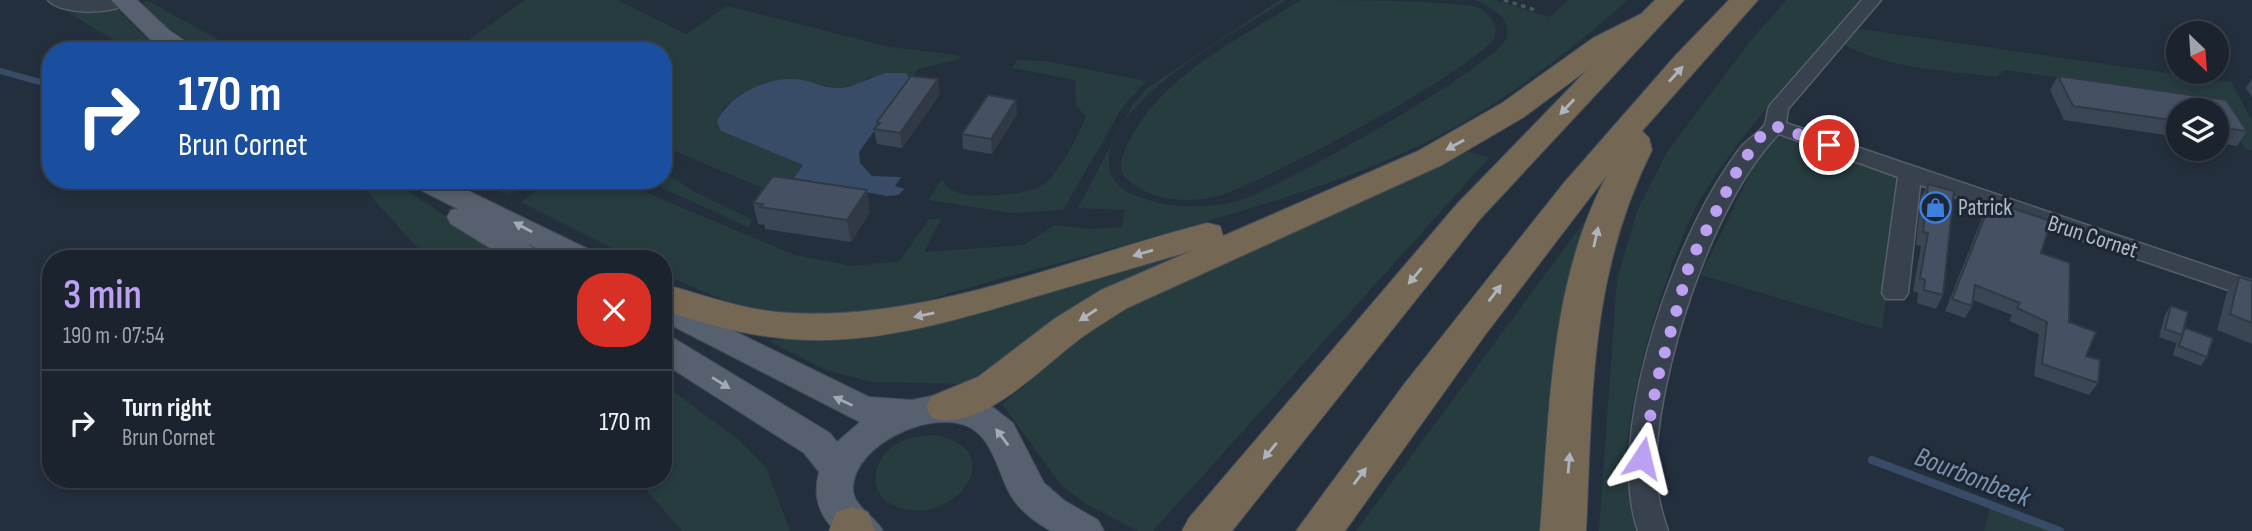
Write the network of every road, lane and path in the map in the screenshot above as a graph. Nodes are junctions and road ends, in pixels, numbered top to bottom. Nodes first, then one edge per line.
1 (57, 0) edge
2 (123, 0) edge
3 (1504, 0) edge
4 (1744, 0) edge
5 (1872, 0) edge
6 (1535, 10) dead end
7 (1659, 11) edge
8 (173, 42) edge
9 (1630, 125) junction
10 (1775, 126) junction
11 (1910, 174) junction
12 (419, 189) edge
13 (443, 189) edge
14 (1349, 192) junction
15 (516, 250) edge
16 (566, 250) edge
17 (2252, 290) edge
18 (1895, 293) dead end
19 (672, 299) edge
20 (672, 312) edge
21 (672, 353) edge
22 (947, 407) junction
23 (909, 411) junction
24 (838, 468) junction
25 (856, 529) edge
26 (1084, 531) edge
27 (1205, 531) edge
28 (1319, 531) edge
29 (1563, 531) edge
30 (1653, 531) edge

1 - 2 street
2 - 8 main road
3 - 6 path
9 -> 4 highway
5 - 10 street
7 -> 14 highway
7 -> 27 highway
28 -> 9 highway
29 -> 9 highway
10 - 11 street, Brun Cornet
10 - 30 street
11 - 17 street, Brun Cornet
11 - 18 street
12 - 15 main road
16 -> 13 main road
14 -> 19 highway
14 -> 22 highway
23 -> 20 main road
21 -> 24 main road
22 - 23 main road
26 -> 22 main road
23 - 24 main road
24 - 25 main road

